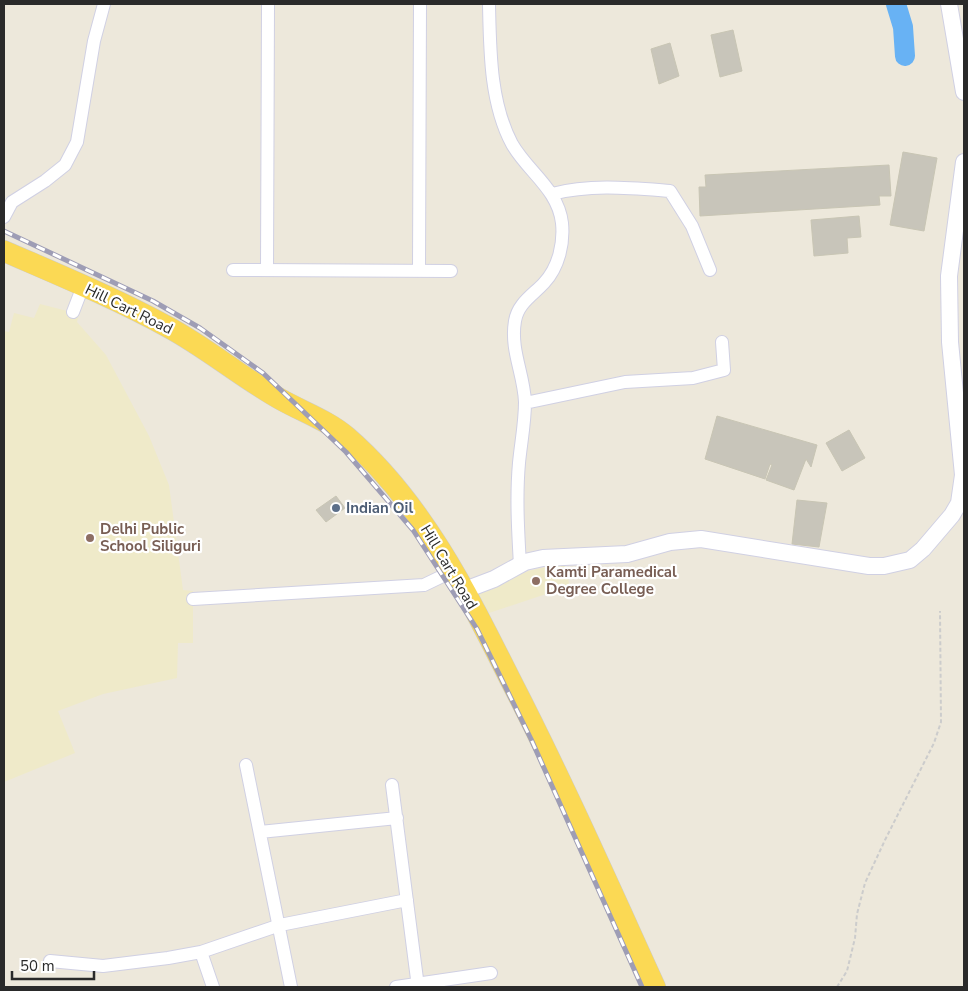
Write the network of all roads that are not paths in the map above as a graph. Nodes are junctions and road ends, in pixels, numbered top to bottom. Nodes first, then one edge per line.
1 (104, 4) edge
2 (268, 4) edge
3 (420, 4) edge
4 (489, 4) edge
5 (949, 4) edge
6 (959, 28) edge
7 (964, 92) edge
8 (964, 162) edge
9 (552, 194) junction
10 (4, 216) edge
11 (959, 228) edge
12 (4, 251) edge
13 (233, 270) dead end
14 (267, 270) junction
15 (710, 270) dead end
16 (419, 271) junction
17 (451, 271) dead end
18 (83, 286) junction
19 (73, 312) dead end
20 (722, 342) dead end
21 (525, 403) junction
22 (964, 470) edge
23 (520, 565) junction
24 (453, 571) junction
25 (465, 590) junction
26 (193, 598) dead end
27 (246, 765) dead end
28 (392, 785) dead end
29 (396, 818) junction
30 (260, 832) junction
31 (407, 900) junction
32 (280, 925) junction
33 (201, 952) junction
34 (50, 961) dead end
35 (491, 973) dead end
36 (418, 986) edge
37 (213, 987) edge
38 (291, 987) edge
39 (396, 987) edge
40 (655, 987) edge

1 - 10 street
2 - 14 street
3 - 16 street
4 - 9 street
5 - 6 street
6 - 7 street
8 - 11 street
9 - 15 street
9 - 21 street
11 - 22 street
12 - 18 highway, Hill Cart Road
13 - 14 street
14 - 16 street
16 - 17 street
18 - 19 street
18 - 24 highway, Hill Cart Road
20 - 21 street
21 - 23 street
22 - 23 street
23 - 25 street
24 - 25 highway, Hill Cart Road
24 - 26 street
25 - 40 highway, Hill Cart Road
27 - 30 street
28 - 29 street
29 - 30 street
29 - 31 street
30 - 32 street
31 - 32 street
31 - 36 street
32 - 33 street
32 - 38 street
33 - 34 street
33 - 37 street
35 - 36 street
36 - 39 street

